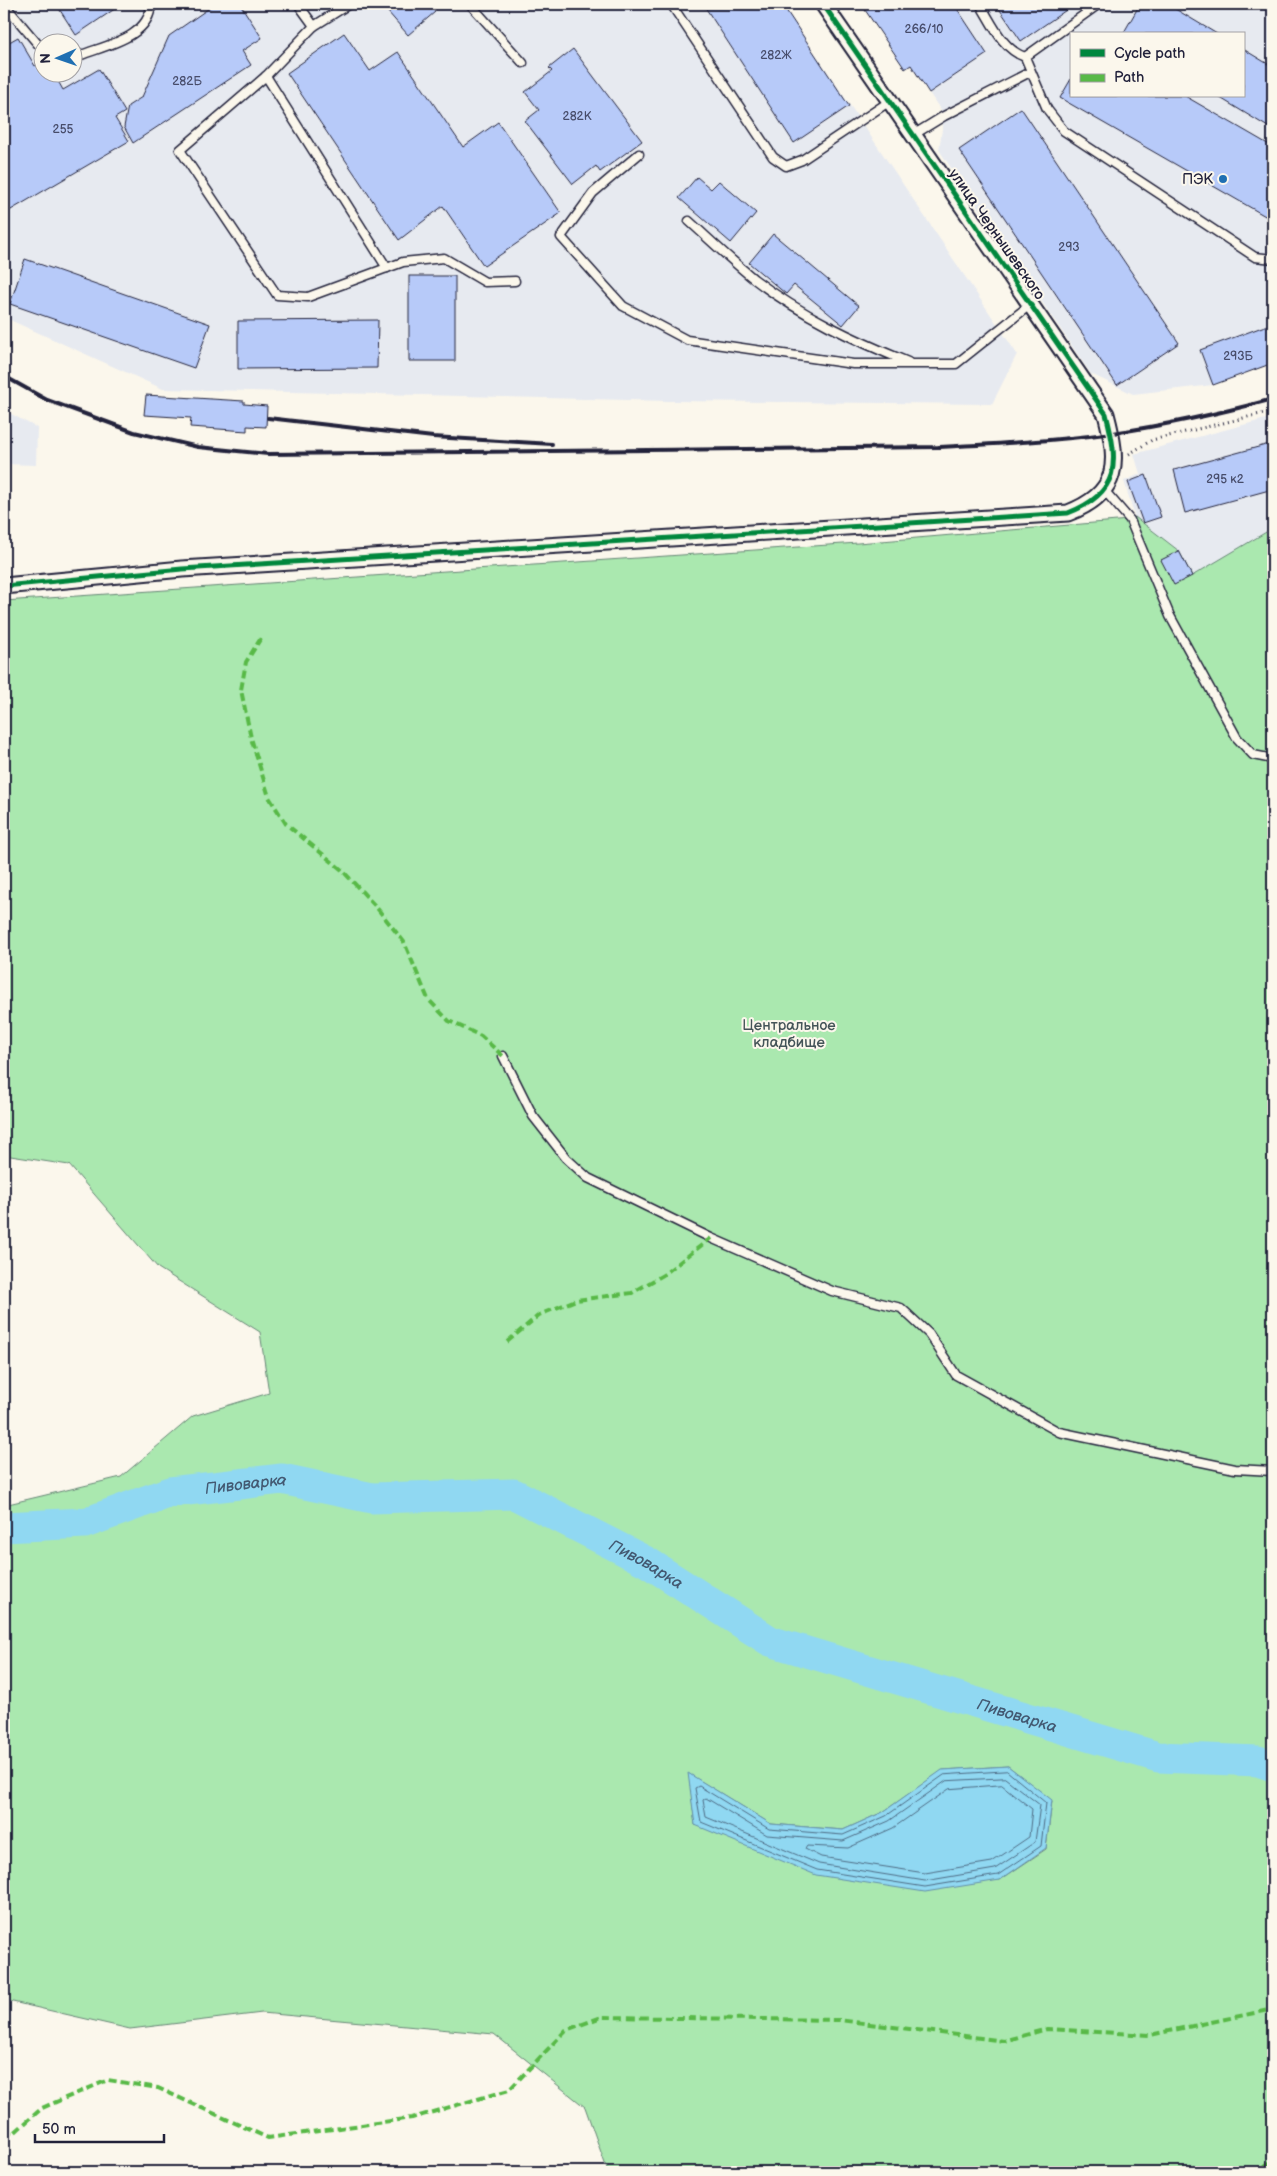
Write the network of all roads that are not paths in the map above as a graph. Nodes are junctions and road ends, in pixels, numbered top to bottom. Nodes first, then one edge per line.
1 (4, 4) edge
2 (151, 4) edge
3 (298, 4) edge
4 (349, 4) edge
5 (470, 4) edge
6 (671, 4) edge
7 (823, 4) edge
8 (980, 4) edge
9 (1099, 4) edge
10 (1270, 4) edge
11 (1273, 6) edge
12 (314, 26) junction
13 (32, 37) edge
14 (82, 56) edge
15 (1025, 57) junction
16 (523, 63) dead end
17 (1030, 72) junction
18 (266, 76) junction
19 (890, 101) junction
20 (913, 135) junction
21 (639, 154) dead end
22 (689, 221) dead end
23 (1273, 259) edge
24 (387, 268) junction
25 (515, 281) dead end
26 (1030, 304) junction
27 (913, 364) junction
28 (1104, 490) junction
29 (4, 586) edge
30 (1273, 759) edge
31 (504, 1056) dead end
32 (1273, 1471) edge

1 - 13 lane
2 - 14 lane
3 - 12 lane
4 - 12 lane
5 - 16 lane
6 - 19 lane
7 - 19 street, улица Чернышевского
8 - 15 lane
9 - 15 lane
10 - 11 lane
12 - 18 lane
15 - 17 lane
17 - 20 lane
17 - 23 lane
18 - 24 lane
18 - 24 lane
19 - 20 street, улица Чернышевского
20 - 26 street, улица Чернышевского
21 - 27 lane
22 - 27 lane
24 - 25 lane
26 - 27 lane
26 - 28 street, улица Чернышевского
28 - 29 street
28 - 30 lane
31 - 32 lane

